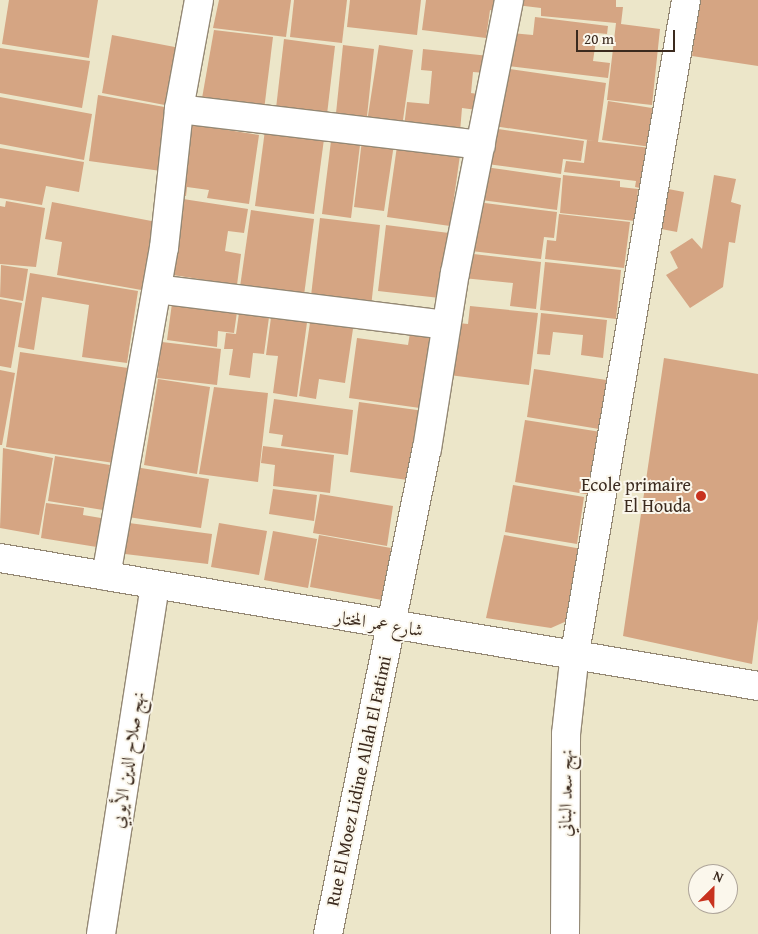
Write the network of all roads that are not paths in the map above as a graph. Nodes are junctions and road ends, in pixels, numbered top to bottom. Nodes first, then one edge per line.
1 (199, 0) edge
2 (509, 0) edge
3 (686, 0) edge
4 (179, 109) junction
5 (481, 145) junction
6 (157, 289) junction
7 (446, 325) junction
8 (0, 558) edge
9 (106, 576) junction
10 (154, 587) junction
11 (391, 627) junction
12 (575, 653) junction
13 (758, 686) edge
14 (101, 934) edge
15 (328, 934) edge
16 (565, 934) edge

1 - 4 street
2 - 5 street, Rue El Moez Lidine Allah El Fatimi
3 - 12 street, نهج سعد البناني
4 - 5 street
4 - 6 street
5 - 7 street, Rue El Moez Lidine Allah El Fatimi
6 - 7 street
6 - 9 street
7 - 11 street, Rue El Moez Lidine Allah El Fatimi
8 - 9 street, شارع عمر المختار
9 - 10 street, شارع عمر المختار
10 - 11 street, شارع عمر المختار
10 - 14 street, نهج صلاح الدين الأيوبي
11 - 12 street, شارع عمر المختار
11 - 15 street, Rue El Moez Lidine Allah El Fatimi
12 - 13 street, شارع عمر المختار
12 - 16 street, نهج سعد البناني

